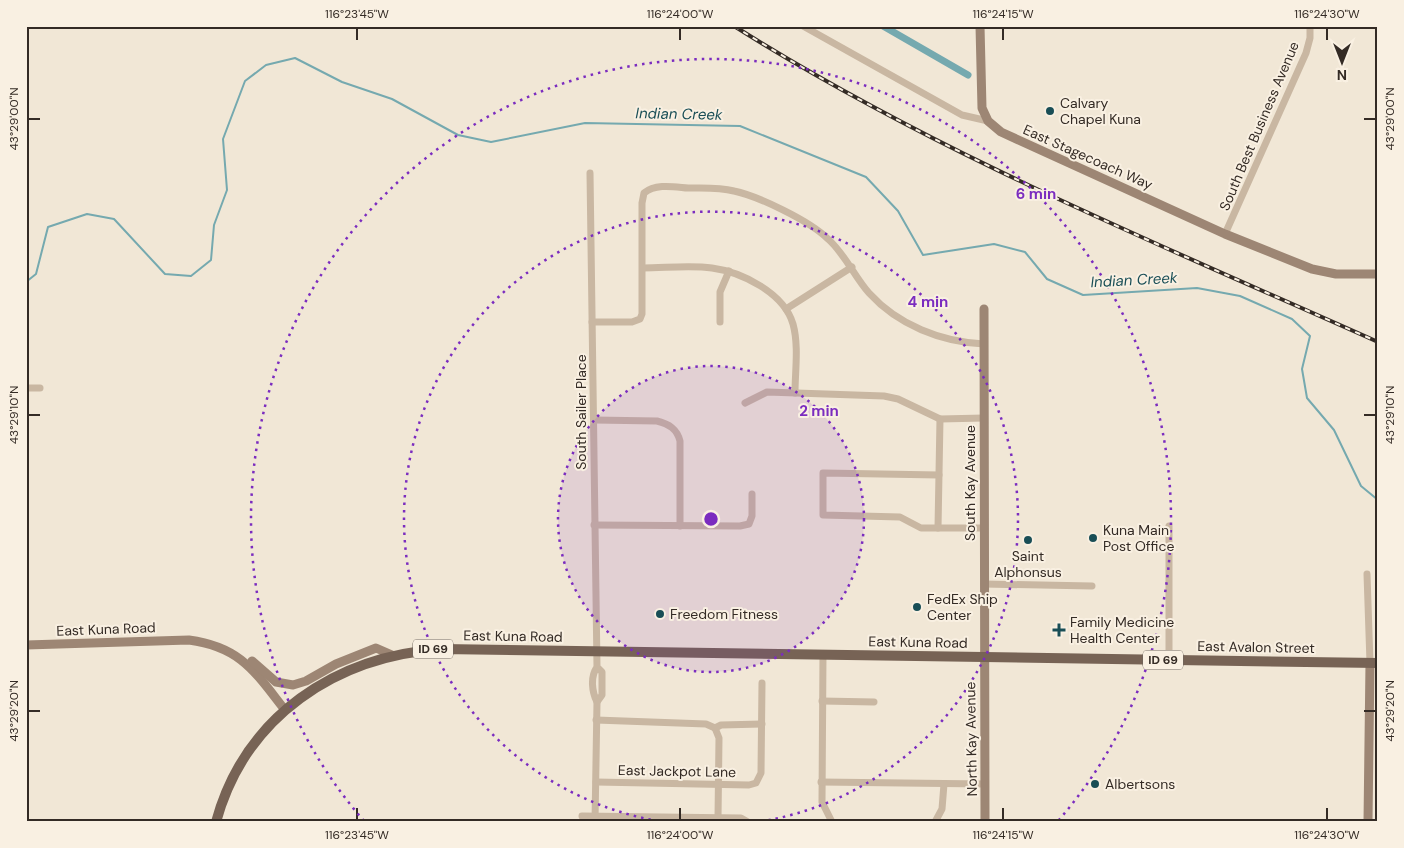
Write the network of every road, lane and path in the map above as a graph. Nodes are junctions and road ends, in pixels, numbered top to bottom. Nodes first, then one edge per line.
1 (803, 26) edge
2 (980, 26) edge
3 (1310, 26) edge
4 (988, 121) junction
5 (590, 173) dead end
6 (1225, 234) junction
7 (852, 267) junction
8 (643, 268) junction
9 (728, 271) junction
10 (1378, 274) edge
11 (786, 309) junction
12 (984, 309) dead end
13 (592, 322) junction
14 (720, 322) dead end
15 (984, 344) junction
16 (26, 388) edge
17 (40, 388) dead end
18 (795, 393) junction
19 (745, 403) dead end
20 (940, 418) junction
21 (984, 418) junction
22 (594, 420) junction
23 (939, 475) junction
24 (752, 494) dead end
25 (594, 525) junction
26 (680, 526) junction
27 (1169, 526) dead end
28 (938, 528) junction
29 (984, 528) junction
30 (1367, 574) dead end
31 (984, 584) junction
32 (1092, 586) dead end
33 (26, 645) edge
34 (595, 651) junction
35 (823, 654) junction
36 (392, 655) junction
37 (983, 657) junction
38 (1169, 660) junction
39 (246, 662) junction
40 (1374, 663) edge
41 (762, 683) dead end
42 (822, 701) junction
43 (874, 702) dead end
44 (285, 710) junction
45 (596, 720) junction
46 (762, 724) junction
47 (715, 728) junction
48 (1368, 781) junction
49 (1378, 781) edge
50 (596, 782) junction
51 (821, 782) junction
52 (718, 784) junction
53 (944, 784) junction
54 (985, 784) junction
55 (582, 816) dead end
56 (718, 818) junction
57 (595, 819) edge
58 (216, 822) edge
59 (748, 822) edge
60 (832, 822) edge
61 (934, 822) edge
62 (985, 822) edge
63 (1368, 822) edge

1 - 4 street, East Stagecoach Way
2 - 4 street
3 - 6 street, South Best Business Avenue
4 - 6 street, East Stagecoach Way
5 - 13 street, South Sailer Place
6 - 10 street, East Stagecoach Way
7 - 8 street
7 - 11 street
7 - 15 street
8 - 9 street
8 - 13 street
9 - 11 street
9 - 14 street
11 - 18 street
12 - 15 street, South Kay Avenue
13 - 22 street, South Sailer Place
15 - 21 street, South Kay Avenue
16 - 17 street
18 - 19 street
18 - 20 street
20 - 21 street
20 - 23 street
21 - 29 street, South Kay Avenue
22 - 25 street, South Sailer Place
22 - 26 street
23 - 28 street
23 - 28 street
24 - 26 street
25 - 26 street
25 - 34 street, South Sailer Place
27 - 38 street
28 - 29 street
29 - 31 street, South Kay Avenue
30 - 40 street
31 - 32 street
31 - 37 street, South Kay Avenue
33 - 39 street, East Kuna Road
34 - 35 main road, East Kuna Road / ID 69
34 - 36 main road, East Kuna Road / ID 69
34 - 45 street, South Sailer Place
35 - 37 main road, East Kuna Road / ID 69
35 - 42 street
36 - 39 street
36 - 44 main road, East Kuna Road / ID 69
37 - 38 main road, East Avalon Street / ID 69
37 - 54 street, North Kay Avenue
38 - 40 main road, East Avalon Street / ID 69
39 - 44 street, East Kuna Road
40 - 48 street
41 - 46 street
42 - 43 street
42 - 51 street
44 - 58 main road, ID 69
45 - 47 street
45 - 50 street, South Sailer Place
46 - 47 street
46 - 52 street, East Jackpot Lane
47 - 52 street
48 - 49 street
48 - 63 street
50 - 52 street, East Jackpot Lane
50 - 57 street, South Sailer Place
51 - 53 street
51 - 60 street
52 - 56 street
53 - 54 street
53 - 61 street
54 - 62 street, North Kay Avenue
55 - 57 street
56 - 57 street
56 - 59 street

